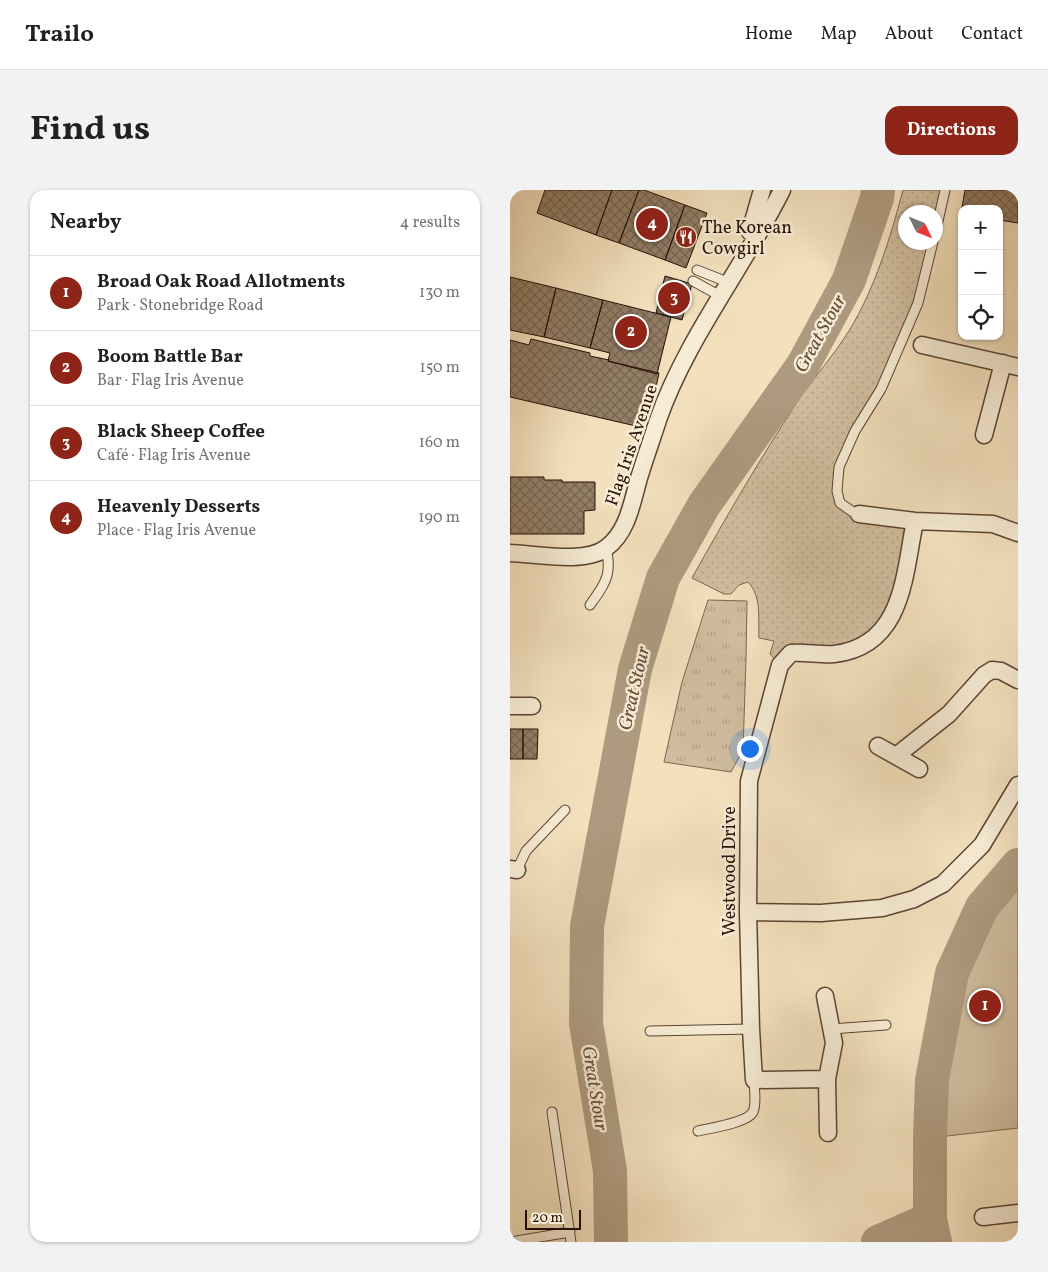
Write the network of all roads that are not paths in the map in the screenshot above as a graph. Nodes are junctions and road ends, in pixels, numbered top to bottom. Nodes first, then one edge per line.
1 (762, 190) edge
2 (782, 190) edge
3 (945, 190) edge
4 (942, 205) edge
5 (930, 250) edge
6 (739, 267) junction
7 (697, 270) dead end
8 (693, 281) dead end
9 (726, 290) junction
10 (922, 345) dead end
11 (1010, 365) edge
12 (984, 435) dead end
13 (859, 514) joint
14 (915, 520) junction
15 (1018, 533) edge
16 (607, 548) junction
17 (510, 553) edge
18 (590, 605) dead end
19 (1018, 680) edge
20 (510, 706) edge
21 (532, 706) dead end
22 (878, 746) dead end
23 (896, 756) junction
24 (919, 770) dead end
25 (1018, 785) edge
26 (565, 810) dead end
27 (514, 870) edge
28 (748, 912) junction
29 (825, 996) dead end
30 (886, 1025) dead end
31 (751, 1029) junction
32 (831, 1030) junction
33 (650, 1031) dead end
34 (828, 1079) junction
35 (754, 1080) junction
36 (552, 1112) dead end
37 (698, 1131) dead end
38 (828, 1133) dead end
39 (1018, 1212) edge
40 (984, 1217) dead end
41 (570, 1232) junction
42 (510, 1242) edge
43 (571, 1242) edge

1 - 6 street, Flag Iris Avenue
2 - 6 street, Flag Iris Avenue
3 - 4 lane
5 - 13 lane
6 - 9 street, Flag Iris Avenue
7 - 9 lane
8 - 9 lane
9 - 16 street, Flag Iris Avenue
10 - 11 street
11 - 12 street
13 - 14 street
14 - 15 street
14 - 28 street, Westwood Drive
16 - 17 street
16 - 18 lane
19 - 23 street
20 - 21 street
22 - 23 street
23 - 24 street
25 - 28 street
26 - 27 lane
28 - 31 street, Westwood Drive
29 - 32 street
30 - 32 lane
31 - 33 lane
31 - 35 street, Westwood Drive
32 - 34 street
34 - 35 street
34 - 38 street
35 - 37 lane
36 - 41 lane
39 - 40 street
41 - 42 lane
41 - 43 lane

